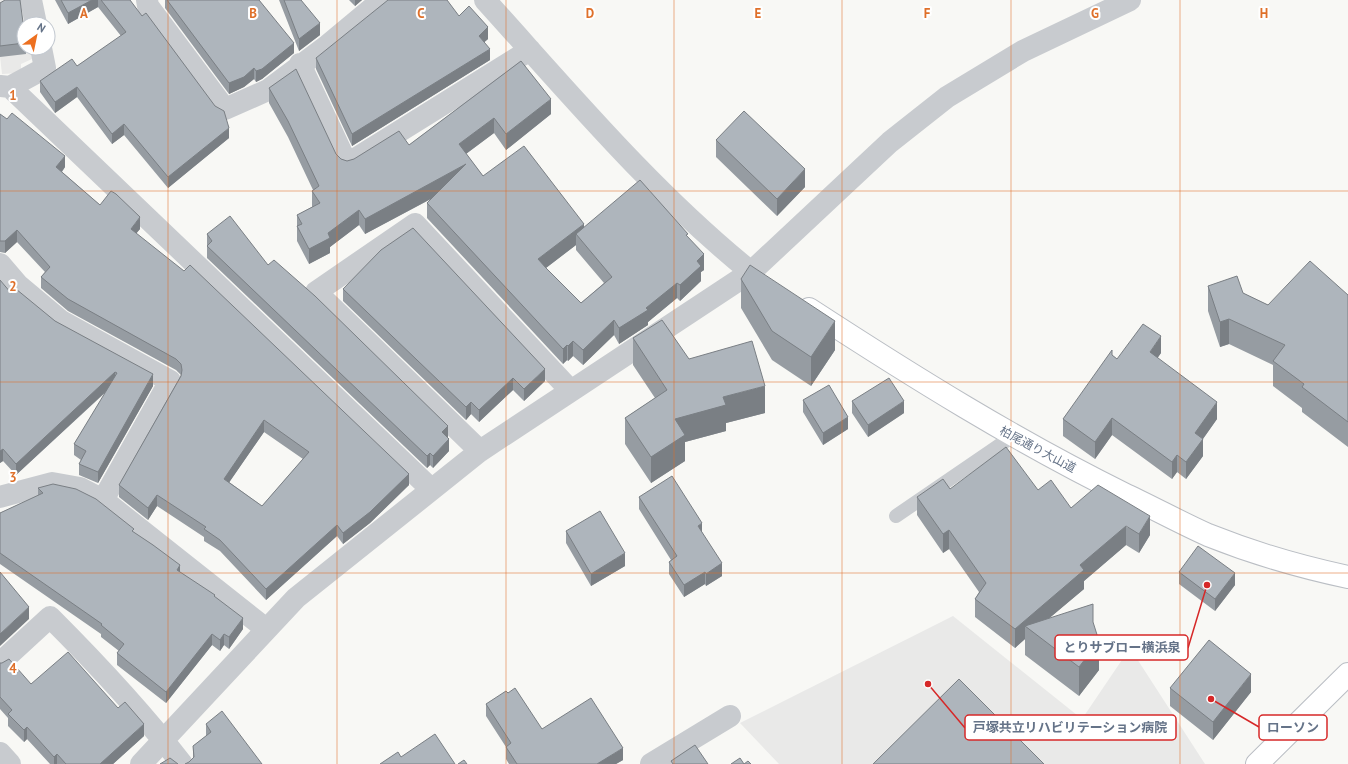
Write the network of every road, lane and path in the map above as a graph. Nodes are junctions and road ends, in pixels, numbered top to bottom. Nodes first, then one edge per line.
1 (31, 0) edge
2 (147, 0) edge
3 (382, 0) edge
4 (485, 0) edge
5 (1130, 0) edge
6 (34, 16) edge
7 (530, 50) junction
8 (43, 56) edge
9 (300, 64) junction
10 (5, 86) edge
11 (0, 264) edge
12 (751, 272) junction
13 (771, 285) edge
14 (791, 298) edge
15 (571, 391) junction
16 (1013, 436) junction
17 (480, 451) junction
18 (431, 489) junction
19 (0, 497) edge
20 (103, 500) junction
21 (896, 516) dead end
22 (1348, 577) edge
23 (266, 629) junction
24 (0, 663) edge
25 (1348, 674) edge
26 (730, 716) dead end
27 (164, 740) junction
28 (0, 753) edge
29 (10, 764) edge
30 (141, 764) edge
31 (182, 764) edge
32 (651, 764) edge
33 (1258, 764) edge

1 - 6 street
2 - 9 street
3 - 9 street
4 - 7 street
5 - 12 street
7 - 9 street
7 - 12 street
8 - 10 street
10 - 18 street
11 - 20 street
12 - 13 street
12 - 15 street
14 - 16 street, 柏尾通り大山道
15 - 17 street
15 - 17 street
16 - 21 lane
16 - 22 street, 柏尾通り大山道
17 - 18 street
18 - 23 street
19 - 20 street
20 - 23 street
23 - 27 street
24 - 27 street
25 - 33 street
26 - 32 street
27 - 30 street
27 - 31 street
28 - 29 street

